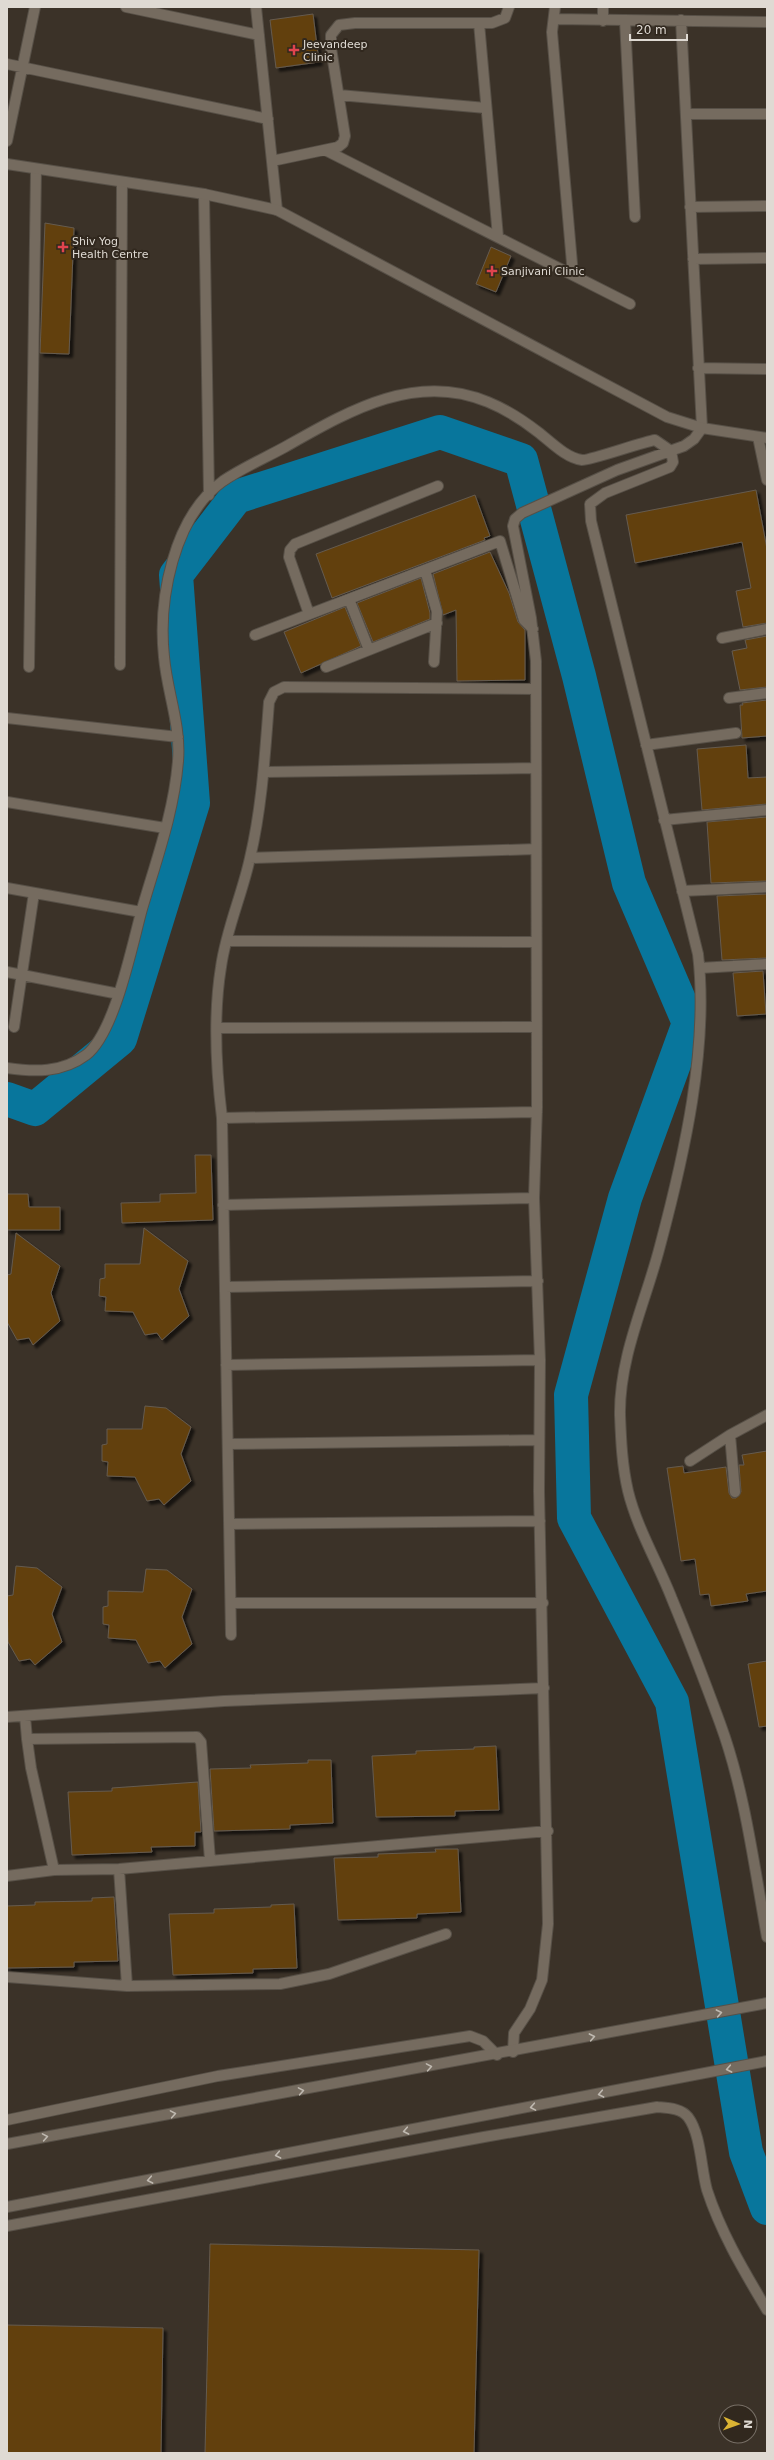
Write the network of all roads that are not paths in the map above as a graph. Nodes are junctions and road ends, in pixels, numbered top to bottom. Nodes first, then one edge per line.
1 (35, 7) edge
2 (126, 7) edge
3 (256, 7) edge
4 (509, 7) edge
5 (555, 7) edge
6 (604, 7) edge
7 (554, 19) junction
8 (681, 20) junction
9 (603, 21) junction
10 (625, 21) junction
11 (767, 22) edge
12 (479, 23) junction
13 (259, 35) junction
14 (7, 64) edge
15 (22, 66) junction
16 (338, 95) junction
17 (486, 108) junction
18 (686, 114) junction
19 (767, 114) edge
20 (268, 119) junction
21 (7, 142) edge
22 (325, 150) junction
23 (272, 161) junction
24 (7, 164) edge
25 (36, 169) junction
26 (122, 182) junction
27 (204, 194) junction
28 (767, 206) edge
29 (690, 207) junction
30 (277, 210) junction
31 (635, 217) dead end
32 (498, 237) junction
33 (767, 258) edge
34 (693, 259) junction
35 (573, 275) junction
36 (630, 304) dead end
37 (698, 368) junction
38 (767, 369) edge
39 (702, 428) junction
40 (762, 437) edge
41 (671, 451) junction
42 (767, 480) edge
43 (438, 486) dead end
44 (208, 495) junction
45 (425, 570) junction
46 (349, 599) junction
47 (309, 614) junction
48 (437, 623) junction
49 (533, 629) junction
50 (767, 629) edge
51 (255, 635) dead end
52 (722, 638) dead end
53 (369, 650) junction
54 (434, 662) dead end
55 (120, 665) dead end
56 (29, 667) dead end
57 (326, 667) dead end
58 (536, 689) junction
59 (767, 693) edge
60 (729, 698) dead end
61 (7, 718) edge
62 (736, 733) dead end
63 (178, 737) junction
64 (646, 745) junction
65 (536, 768) junction
66 (265, 772) junction
67 (7, 802) edge
68 (767, 810) edge
69 (664, 820) junction
70 (165, 828) junction
71 (536, 849) junction
72 (250, 858) junction
73 (767, 887) edge
74 (7, 888) edge
75 (682, 891) junction
76 (34, 893) junction
77 (141, 912) junction
78 (227, 941) junction
79 (536, 942) junction
80 (767, 964) edge
81 (700, 968) junction
82 (7, 972) edge
83 (22, 975) junction
84 (118, 994) junction
85 (536, 1026) junction
86 (14, 1027) dead end
87 (218, 1028) junction
88 (7, 1068) edge
89 (537, 1112) junction
90 (222, 1118) junction
91 (534, 1198) junction
92 (223, 1205) junction
93 (538, 1281) junction
94 (225, 1287) junction
95 (540, 1360) junction
96 (226, 1365) junction
97 (767, 1415) edge
98 (730, 1435) junction
99 (539, 1440) junction
100 (228, 1444) junction
101 (690, 1462) dead end
102 (735, 1492) dead end
103 (540, 1521) junction
104 (229, 1524) junction
105 (231, 1603) junction
106 (543, 1603) junction
107 (232, 1635) dead end
108 (544, 1688) junction
109 (26, 1716) junction
110 (7, 1717) edge
111 (27, 1739) junction
112 (548, 1831) junction
113 (210, 1860) junction
114 (119, 1869) junction
115 (54, 1870) junction
116 (7, 1876) edge
117 (446, 1934) dead end
118 (767, 1937) edge
119 (7, 1977) edge
120 (127, 1986) junction
121 (767, 2003) edge
122 (513, 2052) junction
123 (497, 2055) junction
124 (767, 2061) edge
125 (7, 2120) edge
126 (7, 2144) edge
127 (7, 2207) edge
128 (7, 2226) edge
129 (767, 2310) edge

1 - 15 street
2 - 13 street
3 - 13 street
4 - 12 street
5 - 7 street
6 - 9 street
7 - 9 street
7 - 35 street
8 - 10 street
8 - 11 street
8 - 18 street
9 - 10 street
10 - 31 street
12 - 16 street
12 - 17 street
13 - 20 street
14 - 15 street
15 - 20 street
15 - 21 street
16 - 17 street
16 - 22 street
17 - 32 street
18 - 19 street
18 - 29 street
20 - 23 street
22 - 23 street
22 - 32 street
23 - 30 street
24 - 25 street
25 - 26 street
25 - 56 street
26 - 27 street
26 - 55 street
27 - 30 street
27 - 44 street
28 - 29 street
29 - 34 street
30 - 39 street
32 - 35 street
33 - 34 street
34 - 37 street
35 - 36 street
37 - 38 street
37 - 39 street
39 - 40 street
39 - 41 street
40 - 42 street
41 - 44 street
41 - 49 street
41 - 64 street
43 - 47 street
44 - 63 street
45 - 46 street
45 - 48 street
45 - 49 street
46 - 47 street
46 - 53 street
47 - 51 street
48 - 53 street
48 - 54 street
49 - 58 street
50 - 52 street
53 - 57 street
58 - 65 street
58 - 66 street
59 - 60 street
61 - 63 street
62 - 64 street
63 - 70 street
64 - 69 street
65 - 66 street
65 - 71 street
66 - 72 street
67 - 70 street
68 - 69 street
69 - 75 street
70 - 77 street
71 - 72 street
71 - 79 street
72 - 78 street
73 - 75 street
74 - 76 street
75 - 81 street
76 - 77 street
76 - 83 street
77 - 84 street
78 - 79 street
78 - 87 street
79 - 85 street
80 - 81 street
81 - 118 street
82 - 83 street
83 - 84 street
83 - 86 street
84 - 88 street
85 - 87 street
85 - 89 street
87 - 90 street
89 - 90 street
89 - 91 street
90 - 92 street
91 - 92 street
91 - 93 street
92 - 94 street
93 - 94 street
93 - 95 street
94 - 96 street
95 - 96 street
95 - 99 street
96 - 100 street
97 - 98 street
98 - 101 street
98 - 102 street
99 - 100 street
99 - 103 street
100 - 104 street
103 - 104 street
103 - 106 street
104 - 105 street
105 - 106 street
105 - 107 street
106 - 108 street
108 - 109 street
108 - 112 street
109 - 110 street
109 - 111 street
111 - 113 street
111 - 115 street
112 - 113 street
112 - 122 street
113 - 114 street
114 - 115 street
114 - 120 street
115 - 116 street
117 - 120 street
119 - 120 street
122 -> 121 street
122 - 123 street
123 - 125 street
126 -> 123 street
124 -> 127 street
128 - 129 street

